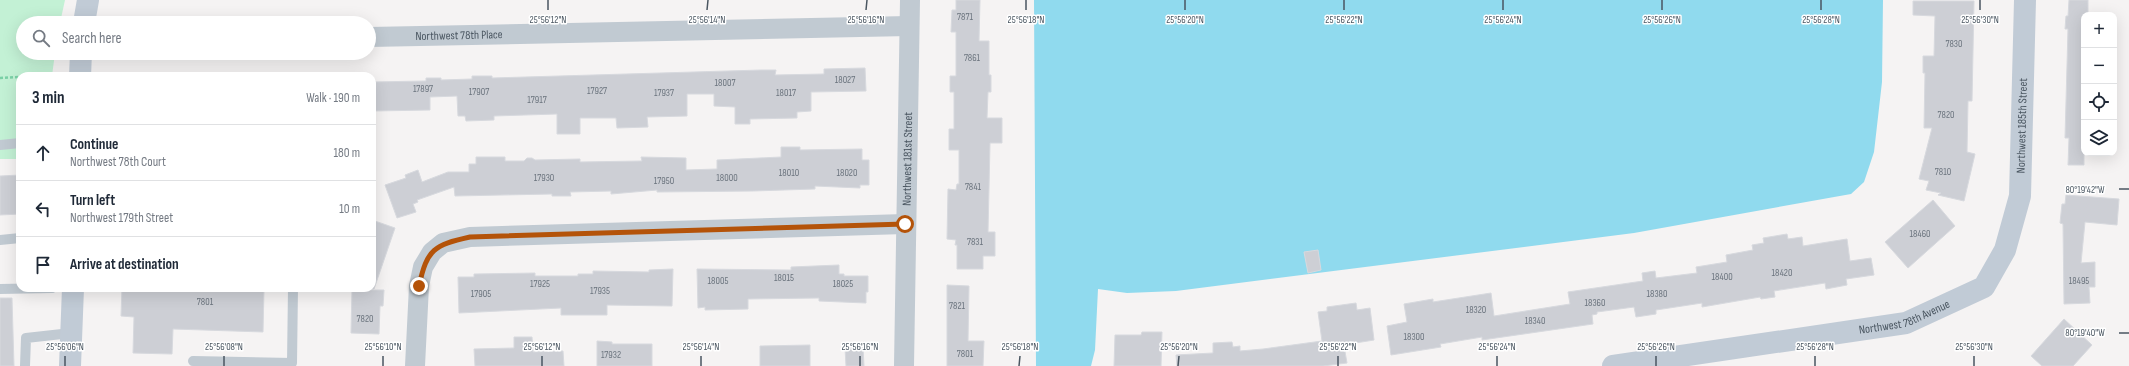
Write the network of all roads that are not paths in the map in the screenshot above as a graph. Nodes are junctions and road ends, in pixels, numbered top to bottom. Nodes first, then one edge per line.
1 (88, 0) edge
2 (910, 0) edge
3 (2025, 0) edge
4 (85, 16) edge
5 (909, 26) junction
6 (376, 37) edge
7 (81, 60) edge
8 (80, 72) edge
9 (16, 143) edge
10 (0, 145) edge
11 (905, 224) junction
12 (16, 238) edge
13 (0, 240) edge
14 (2005, 250) joint
15 (0, 289) edge
16 (16, 289) edge
17 (73, 292) edge
18 (293, 292) edge
19 (71, 333) junction
20 (193, 361) dead end
21 (292, 364) edge
22 (25, 366) edge
23 (70, 366) edge
24 (415, 366) edge
25 (904, 366) edge
26 (1613, 366) edge

1 - 4 street
2 - 5 street, Northwest 181st Street
3 - 14 street, Northwest 185th Street
5 - 6 street, Northwest 78th Place
5 - 11 street, Northwest 181st Street
7 - 8 street
9 - 10 lane
11 - 24 street
11 - 25 street, Northwest 181st Street
12 - 13 lane
14 - 26 street, Northwest 78th Avenue
15 - 16 lane
17 - 19 street
18 - 21 lane
19 - 22 lane
19 - 23 street
20 - 21 lane

